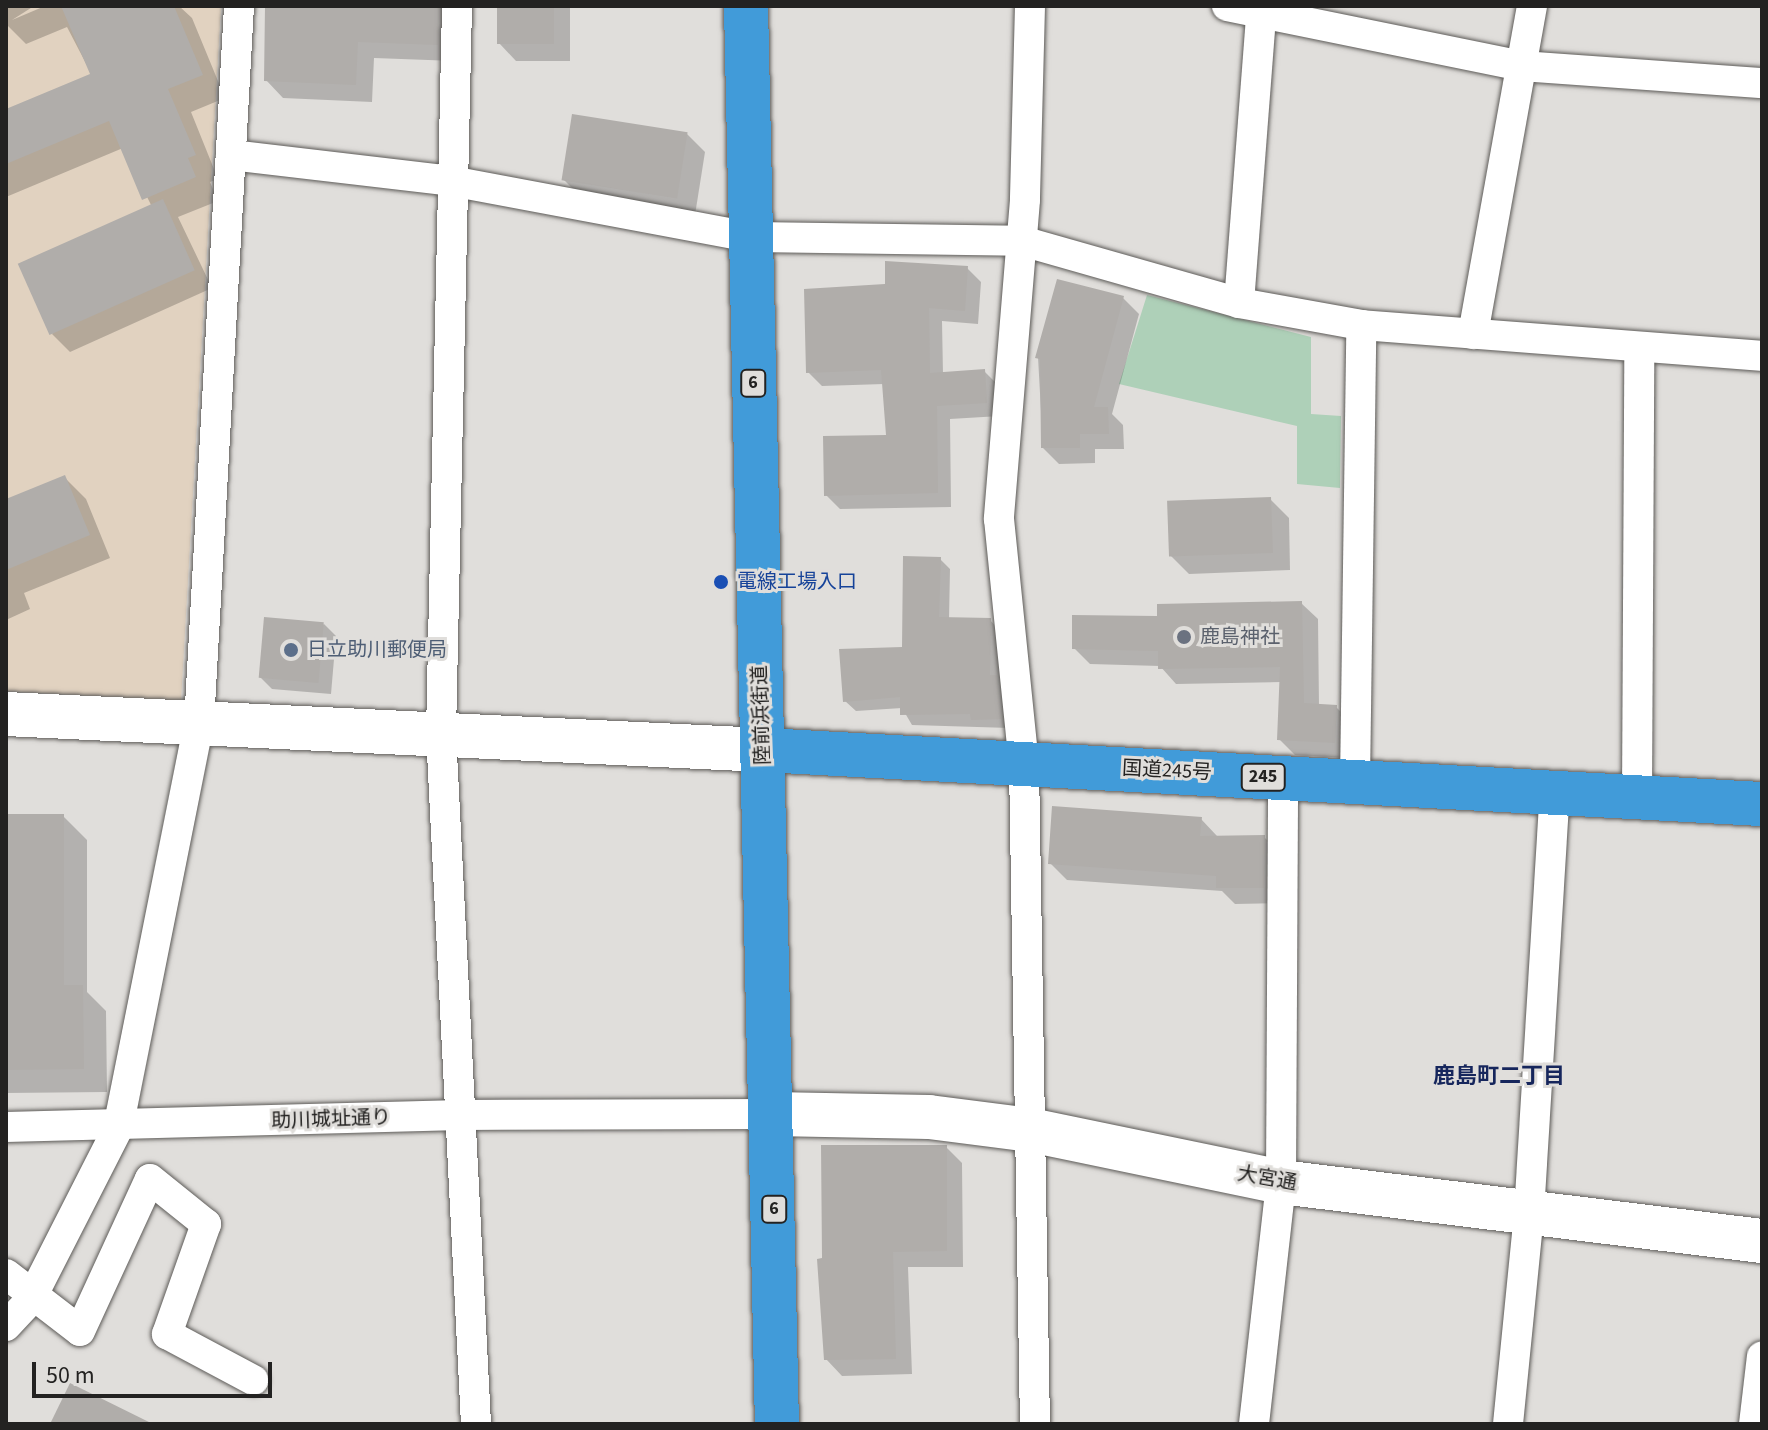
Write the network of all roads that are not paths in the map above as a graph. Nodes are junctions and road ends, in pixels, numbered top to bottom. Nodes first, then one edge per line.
1 (239, 6) edge
2 (457, 6) edge
3 (746, 6) edge
4 (1030, 6) edge
5 (1227, 6) edge
6 (1532, 6) edge
7 (1262, 9) edge
8 (1522, 66) junction
9 (1762, 83) edge
10 (231, 155) junction
11 (451, 181) junction
12 (750, 237) junction
13 (1022, 241) junction
14 (1239, 303) junction
15 (1361, 325) junction
16 (1473, 334) junction
17 (1639, 347) junction
18 (1762, 356) edge
19 (6, 714) edge
20 (199, 724) junction
21 (441, 733) junction
22 (764, 750) junction
23 (1024, 764) junction
24 (1283, 778) junction
25 (1355, 782) junction
26 (1555, 793) junction
27 (1637, 797) junction
28 (1762, 804) edge
29 (773, 1114) junction
30 (461, 1115) junction
31 (6, 1127) edge
32 (118, 1128) junction
33 (1030, 1130) junction
34 (1281, 1182) junction
35 (1529, 1213) junction
36 (1762, 1241) edge
37 (6, 1274) edge
38 (31, 1299) junction
39 (6, 1326) edge
40 (1762, 1356) edge
41 (253, 1380) dead end
42 (476, 1424) edge
43 (777, 1424) edge
44 (1035, 1424) edge
45 (1254, 1424) edge
46 (1508, 1424) edge
47 (1754, 1424) edge

1 - 10 street
2 - 11 street
3 - 12 highway, 陸前浜街道 / 6
4 - 13 street
5 - 7 street
6 - 8 street
7 - 8 street
7 - 14 street
8 - 9 street
8 - 16 street
10 - 11 street
10 - 20 street
11 - 12 street
11 - 21 street
12 - 13 street
12 - 22 highway, 陸前浜街道 / 6
13 - 14 street
13 - 23 street
14 - 15 street
15 - 16 street
15 - 25 street
16 - 17 street
17 - 18 street
17 - 27 street
19 - 20 street
20 - 21 street
20 - 32 street
21 - 22 street
21 - 30 street
22 - 23 highway, 国道245号 / 245
22 - 29 highway, 陸前浜街道 / 6
23 - 24 highway, 国道245号 / 245
23 - 33 street
24 - 25 highway, 国道245号 / 245
24 - 34 street
25 - 26 highway, 国道245号 / 245
26 - 27 highway, 国道245号 / 245
26 - 35 street
27 - 28 highway, 国道245号 / 245
29 - 30 street, 助川城址通り
29 - 33 street, 大宮通
29 - 43 highway, 陸前浜街道 / 6
30 - 32 street, 助川城址通り
30 - 42 street
31 - 32 street, 助川城址通り
32 - 38 street
33 - 34 street, 大宮通
33 - 44 street
34 - 35 street, 大宮通
34 - 45 street
35 - 36 street, 大宮通
35 - 46 street
37 - 38 street
38 - 39 street
38 - 41 street
40 - 47 street

